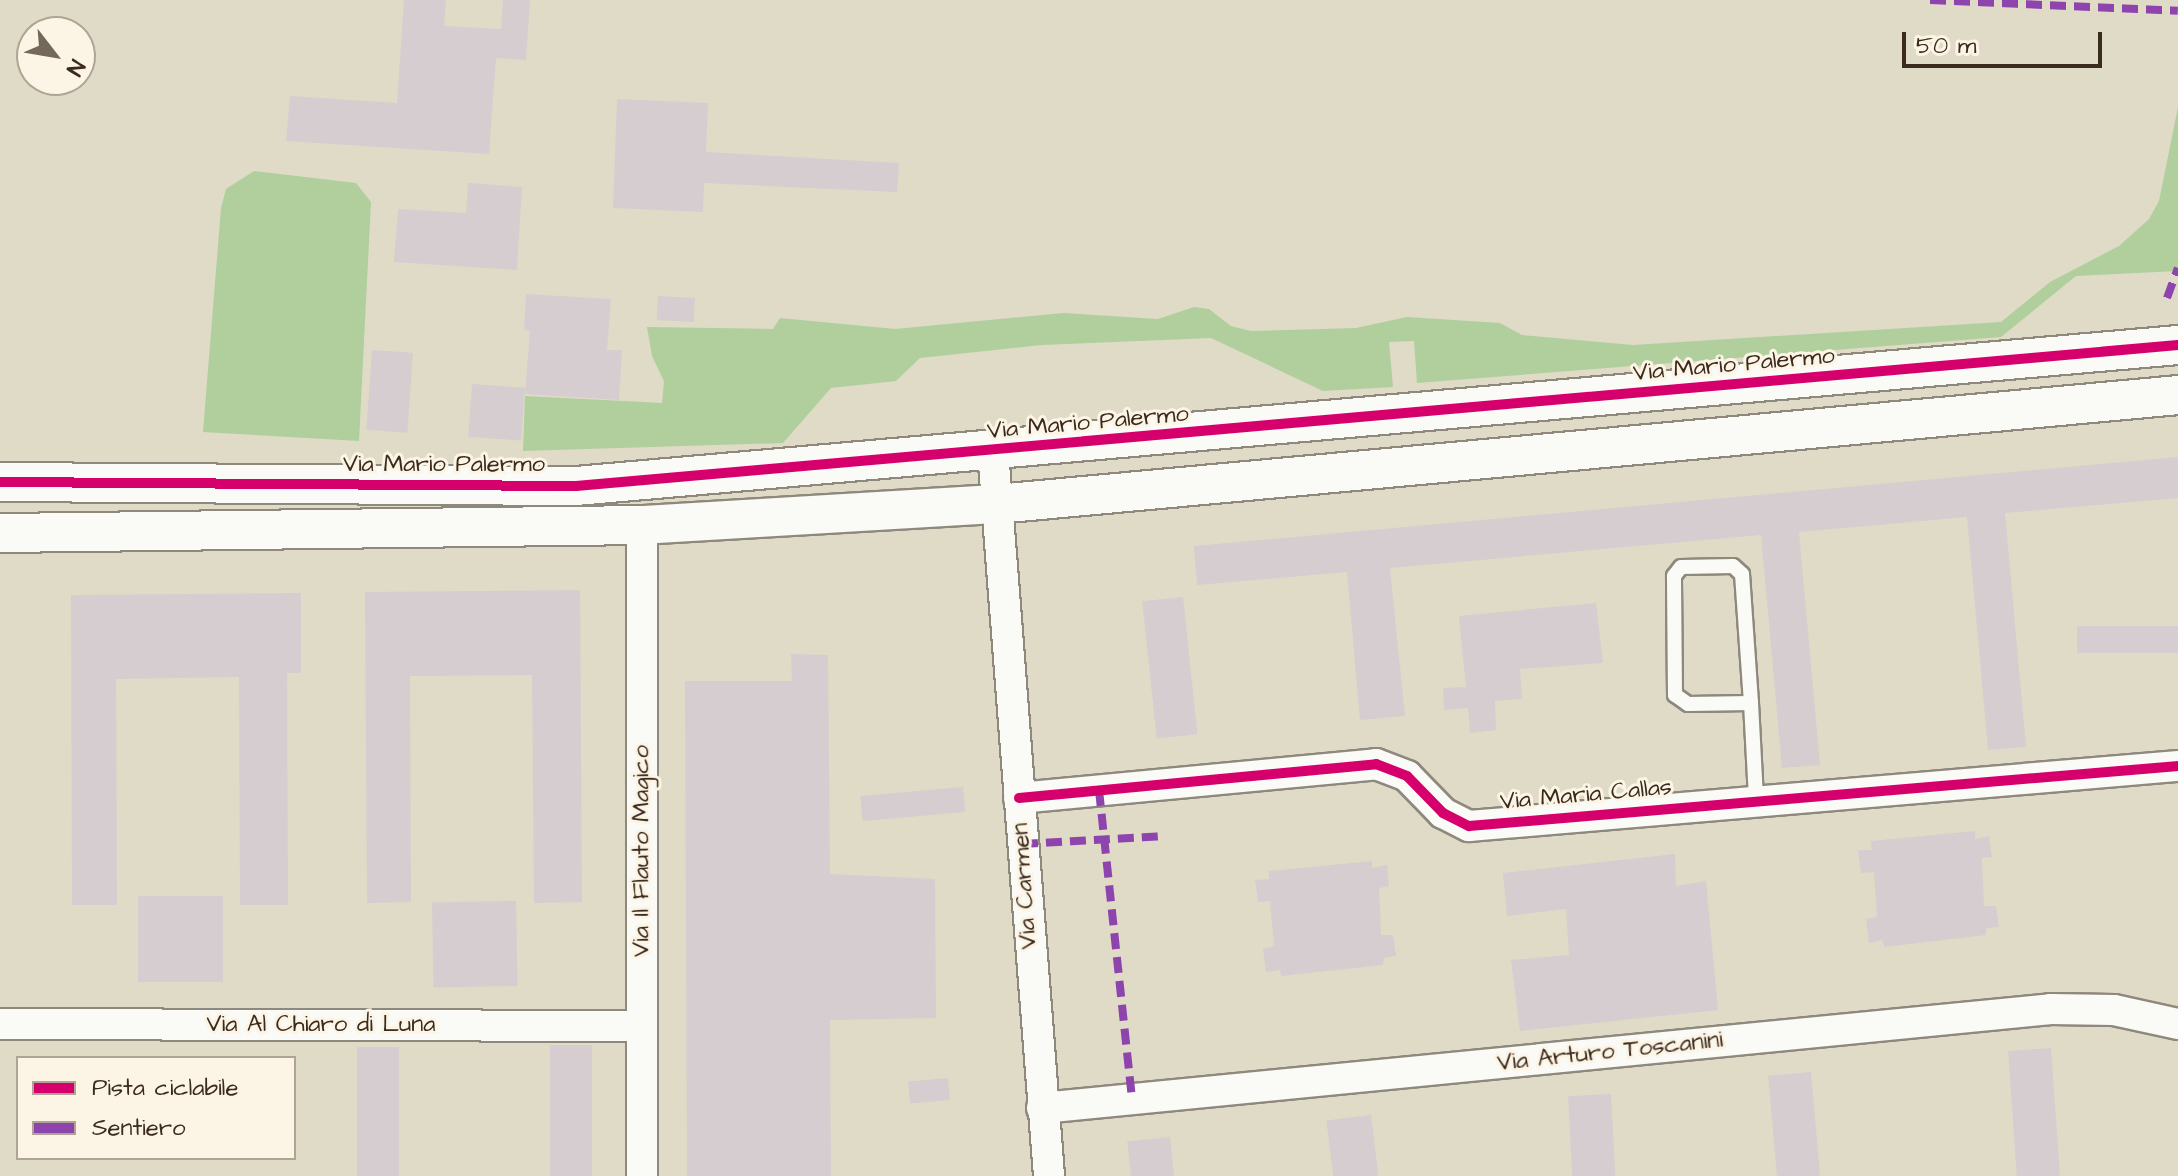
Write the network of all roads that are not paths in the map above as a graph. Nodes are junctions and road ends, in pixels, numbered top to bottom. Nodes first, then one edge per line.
1 (2178, 345) edge
2 (2178, 395) edge
3 (993, 451) junction
4 (0, 482) edge
5 (997, 504) junction
6 (642, 525) junction
7 (0, 533) edge
8 (1751, 703) junction
9 (2178, 766) edge
10 (1019, 798) junction
11 (1756, 800) junction
12 (0, 1024) edge
13 (2178, 1024) edge
14 (642, 1026) junction
15 (1042, 1108) junction
16 (642, 1176) edge
17 (1049, 1176) edge

1 - 3 street, Via Mario Palermo
2 - 5 street
3 - 4 street, Via Mario Palermo
3 - 5 street, Via Carmen
5 - 6 street
5 - 10 street, Via Carmen
6 - 7 street
6 - 14 street, Via Il Flauto Magico
8 - 8 lane
8 - 11 lane
9 - 11 street, Via Maria Callas
10 - 11 street, Via Maria Callas
10 - 15 street, Via Carmen
12 - 14 street, Via Al Chiaro di Luna
13 - 15 street, Via Arturo Toscanini
14 - 16 street, Via Il Flauto Magico
15 - 17 street, Via Carmen

